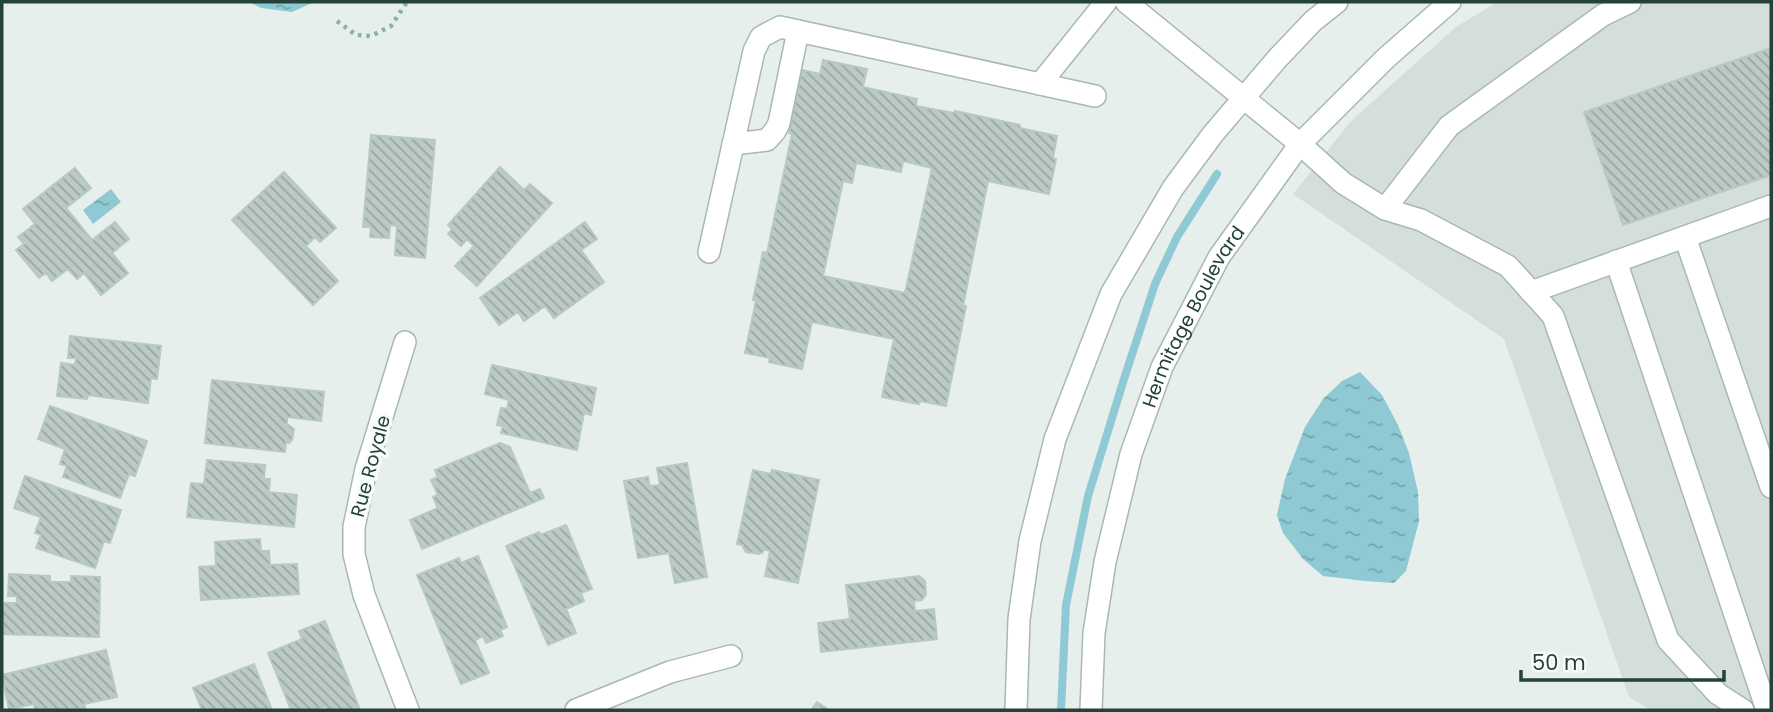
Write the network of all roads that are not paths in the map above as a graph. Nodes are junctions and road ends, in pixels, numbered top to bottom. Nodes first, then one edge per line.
1 (1106, 2) edge
2 (1126, 2) edge
3 (1337, 2) edge
4 (1450, 2) edge
5 (1630, 2) edge
6 (798, 31) junction
7 (1040, 84) junction
8 (1095, 96) dead end
9 (1243, 99) junction
10 (733, 144) junction
11 (1300, 144) junction
12 (1771, 206) edge
13 (1385, 209) junction
14 (1685, 237) junction
15 (709, 252) dead end
16 (1616, 261) junction
17 (1531, 292) junction
18 (405, 342) dead end
19 (1771, 487) edge
20 (732, 656) dead end
21 (408, 710) edge
22 (576, 710) edge
23 (1016, 710) edge
24 (1091, 710) edge
25 (1743, 710) edge
26 (1767, 710) edge

1 - 7 street
2 - 9 street
3 - 9 street
4 - 11 street, Hermitage Boulevard
5 - 13 street
6 - 7 street
6 - 10 street
6 - 10 street
7 - 8 street
9 - 11 street
9 - 23 street
10 - 15 street
11 - 13 street
11 - 24 street, Hermitage Boulevard
12 - 14 street
13 - 17 street
14 - 16 street
14 - 19 street
16 - 17 street
16 - 26 street
17 - 25 street
18 - 21 street, Rue Royale
20 - 22 street

